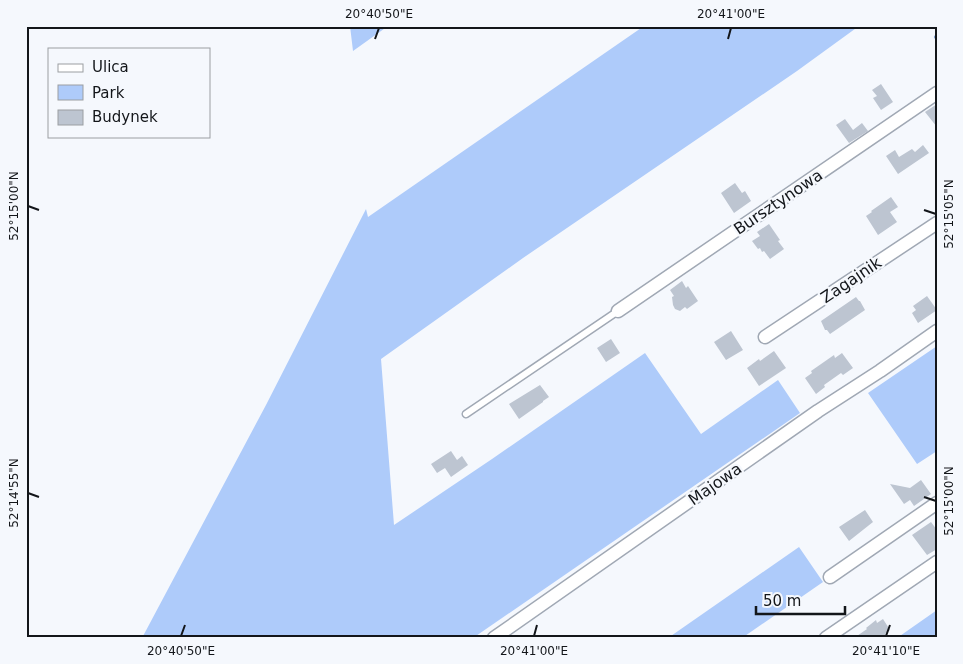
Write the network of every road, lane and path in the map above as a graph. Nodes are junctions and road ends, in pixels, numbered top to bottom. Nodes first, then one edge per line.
1 (937, 93) edge
2 (937, 223) edge
3 (618, 311) joint
4 (937, 331) edge
5 (765, 337) dead end
6 (466, 414) dead end
7 (937, 503) edge
8 (937, 562) edge
9 (830, 578) dead end
10 (494, 638) edge
11 (826, 638) edge

1 - 3 street, Bursztynowa
2 - 5 street, Zagajnik
3 - 6 lane
4 - 10 street, Majowa
7 - 9 street
8 - 11 street

